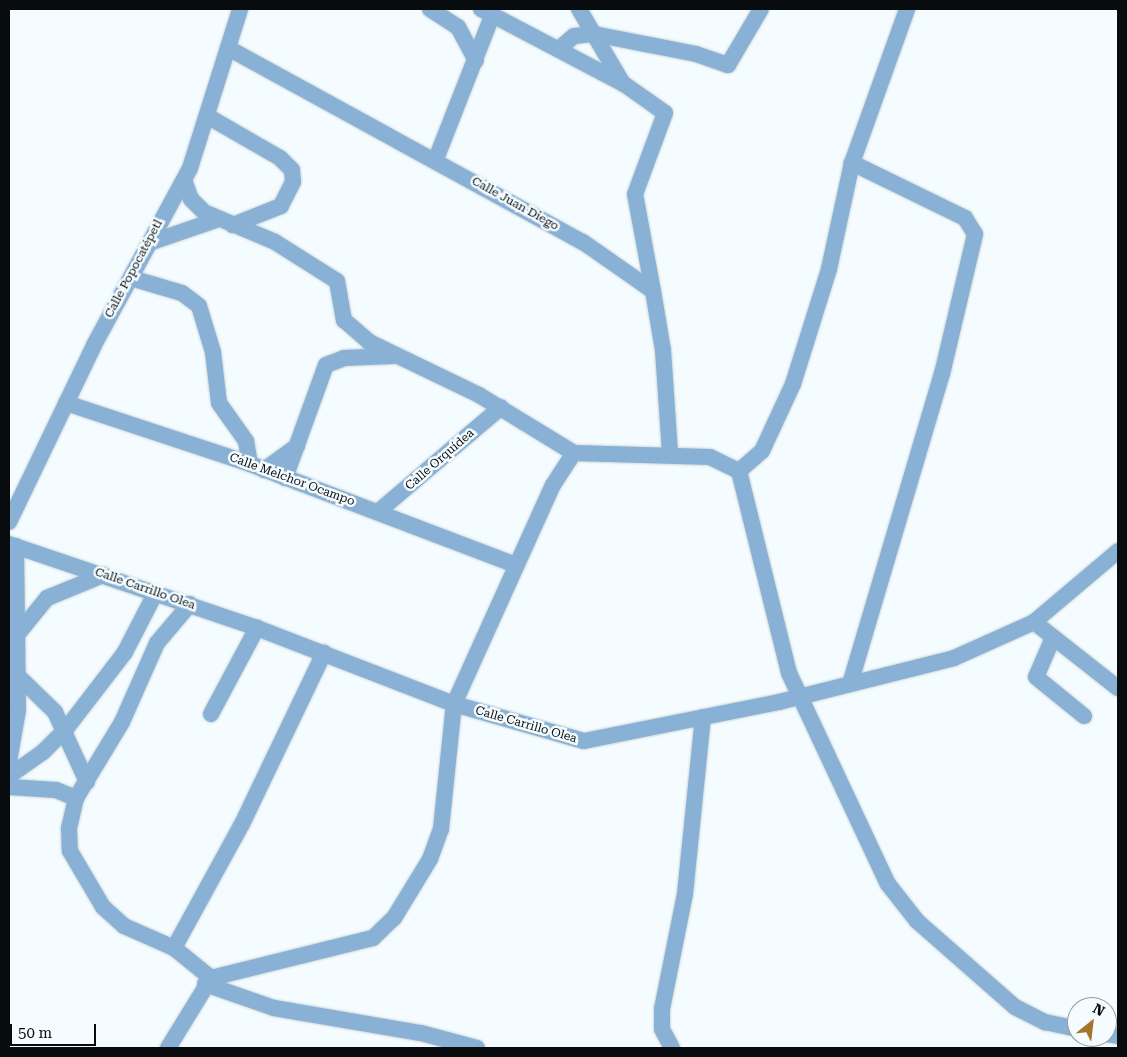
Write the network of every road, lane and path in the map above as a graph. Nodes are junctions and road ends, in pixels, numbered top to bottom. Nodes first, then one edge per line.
1 (240, 9) edge
2 (430, 9) edge
3 (451, 9) edge
4 (579, 9) edge
5 (761, 9) edge
6 (907, 9) edge
7 (486, 12) edge
8 (458, 27) junction
9 (594, 34) junction
10 (228, 48) junction
11 (560, 48) junction
12 (476, 60) junction
13 (624, 84) junction
14 (207, 116) junction
15 (436, 160) junction
16 (852, 163) junction
17 (879, 178) junction
18 (184, 180) junction
19 (845, 188) junction
20 (226, 222) junction
21 (149, 243) junction
22 (131, 278) junction
23 (653, 291) junction
24 (397, 356) junction
25 (66, 403) junction
26 (501, 407) junction
27 (298, 446) junction
28 (574, 453) junction
29 (670, 454) junction
30 (257, 467) junction
31 (739, 471) junction
32 (285, 478) junction
33 (379, 511) junction
34 (9, 522) edge
35 (12, 545) edge
36 (1118, 551) edge
37 (516, 565) junction
38 (104, 575) junction
39 (155, 594) junction
40 (190, 604) junction
41 (1034, 622) junction
42 (257, 628) junction
43 (165, 630) junction
44 (17, 635) junction
45 (1052, 640) junction
46 (127, 648) junction
47 (324, 653) junction
48 (18, 676) junction
49 (138, 681) junction
50 (850, 684) junction
51 (1118, 688) edge
52 (799, 695) junction
53 (454, 704) junction
54 (211, 714) dead end
55 (1084, 716) dead end
56 (703, 717) junction
57 (66, 729) junction
58 (9, 762) edge
59 (9, 776) edge
60 (87, 782) junction
61 (9, 787) edge
62 (76, 798) junction
63 (174, 948) junction
64 (208, 981) junction
65 (1067, 1027) edge
66 (168, 1048) edge
67 (477, 1048) edge
68 (672, 1048) edge

1 - 10 street, Calle Popocatépetl
2 - 8 street
3 - 8 street
4 - 9 street
5 - 9 street
6 - 16 street
7 - 11 street
7 - 12 street
8 - 12 street
9 - 11 street
9 - 13 street
10 - 14 street, Calle Popocatépetl
10 - 15 street, Calle Juan Diego
11 - 13 street
12 - 15 street
13 - 23 street
14 - 18 street, Calle Popocatépetl
14 - 20 street
15 - 23 street, Calle Juan Diego
16 - 17 street
16 - 19 street
17 - 19 street
17 - 50 street
18 - 20 street
18 - 21 street, Calle Popocatépetl
19 - 31 street
20 - 21 street
20 - 24 street
21 - 22 street, Calle Popocatépetl
22 - 25 street, Calle Popocatépetl
22 - 30 street
23 - 29 street
24 - 26 street
24 - 27 street
25 - 30 street, Calle Melchor Ocampo
25 - 34 street, Calle Popocatépetl
26 - 28 street
26 - 33 street, Calle Orquídea
27 - 30 street
27 - 32 street
28 - 29 street
28 - 37 street
29 - 31 street
30 - 32 street, Calle Melchor Ocampo
31 - 52 street
32 - 33 street, Calle Melchor Ocampo
33 - 37 street, Calle Melchor Ocampo
35 - 38 street, Calle Carrillo Olea
35 - 44 street
36 - 41 street, Calle Carrillo Olea
37 - 53 street
38 - 39 street, Calle Carrillo Olea
38 - 44 street
39 - 40 street, Calle Carrillo Olea
39 - 46 street
40 - 42 street, Calle Carrillo Olea
40 - 43 street
41 - 45 street
41 - 50 street, Calle Carrillo Olea
42 - 47 street, Calle Carrillo Olea
42 - 54 street
43 - 46 street
43 - 49 street
44 - 48 street
45 - 51 street
45 - 55 street
46 - 49 street
46 - 57 street
47 - 53 street, Calle Carrillo Olea
47 - 63 street
48 - 57 street
48 - 58 street
49 - 60 street
50 - 52 street, Calle Carrillo Olea
52 - 56 street, Calle Carrillo Olea
52 - 65 street
53 - 56 street, Calle Carrillo Olea
53 - 64 street
56 - 68 street
57 - 59 street
57 - 60 street
60 - 62 street
61 - 62 street
62 - 63 street
63 - 64 street
64 - 66 street
64 - 67 street

